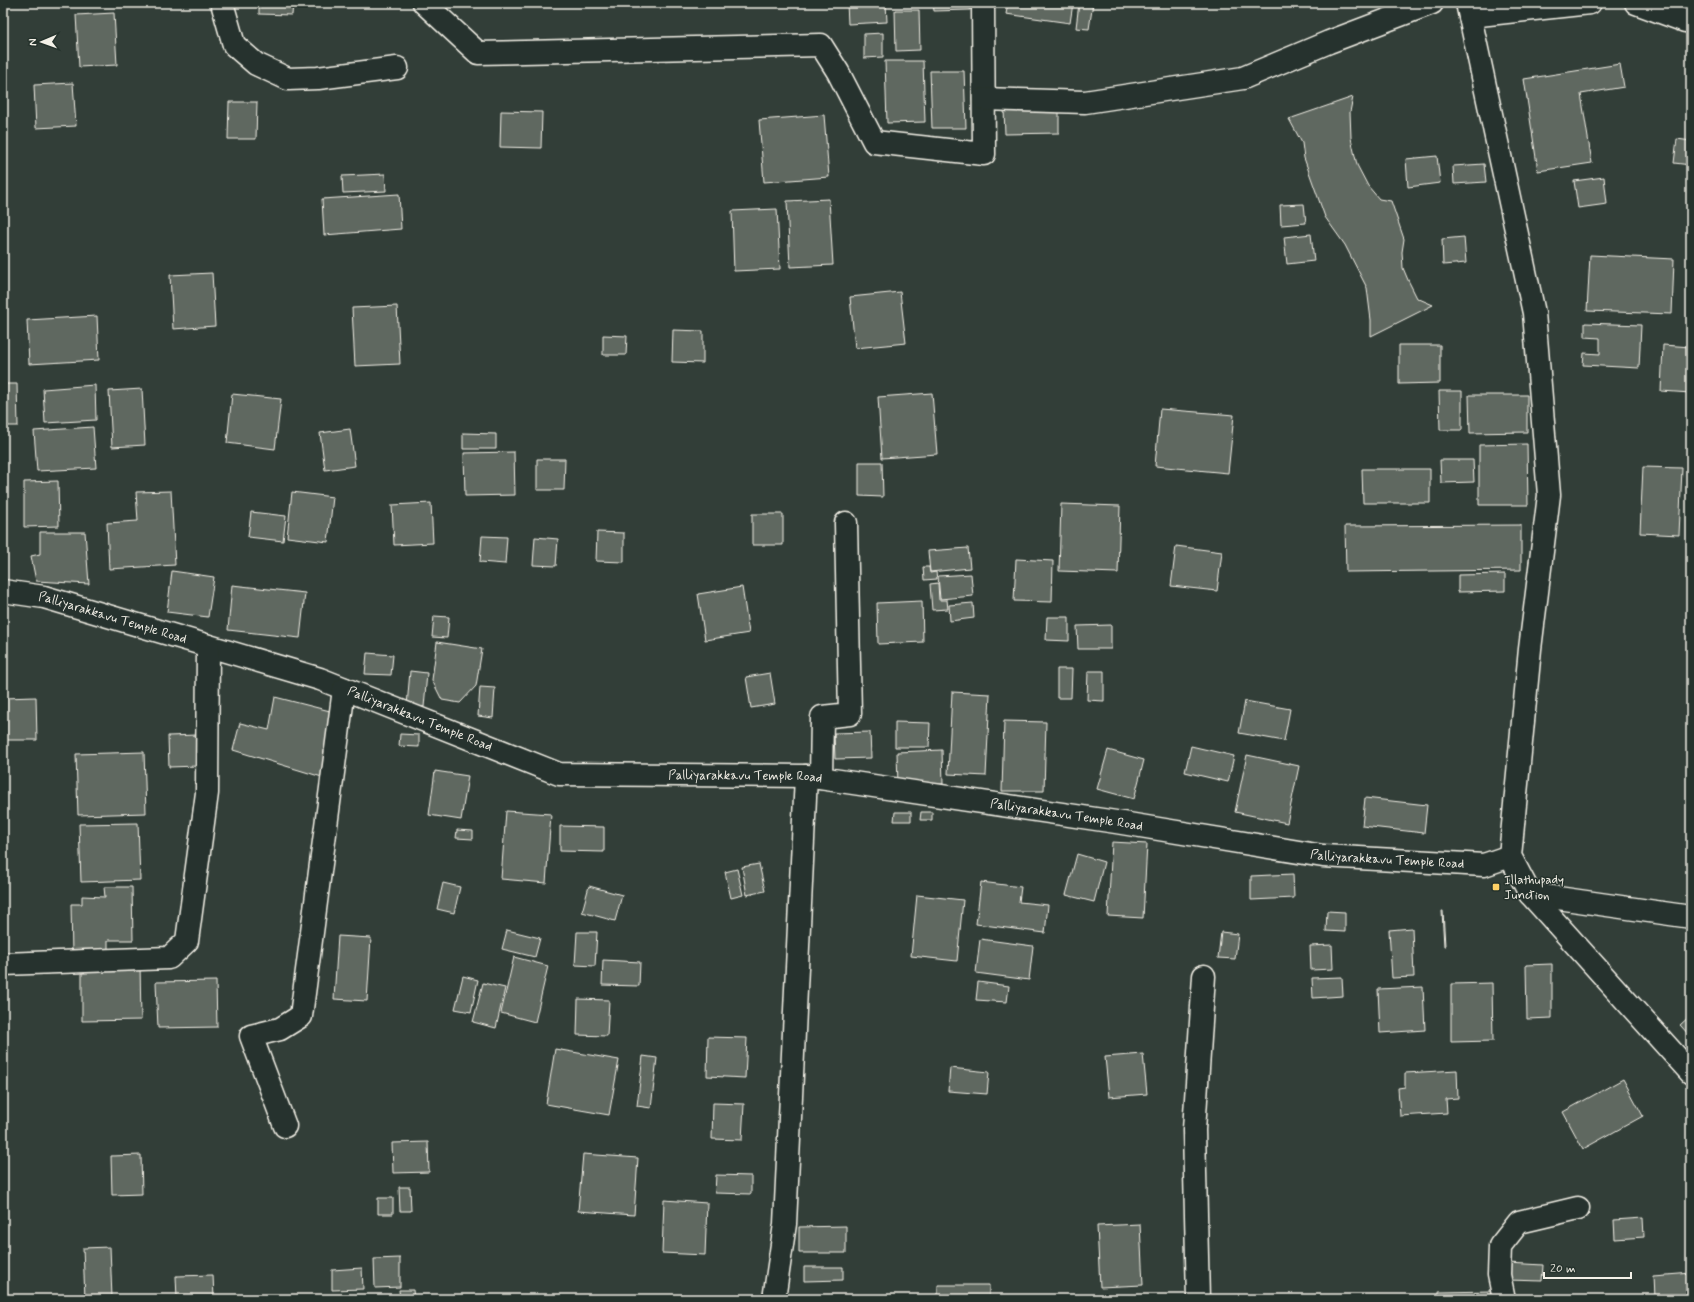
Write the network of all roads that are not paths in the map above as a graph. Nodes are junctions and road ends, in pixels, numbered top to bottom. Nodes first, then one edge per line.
1 (222, 3) edge
2 (424, 3) edge
3 (983, 3) edge
4 (1432, 3) edge
5 (1590, 3) edge
6 (1636, 3) edge
7 (1469, 9) edge
8 (1691, 22) edge
9 (397, 68) dead end
10 (984, 99) junction
11 (846, 523) dead end
12 (3, 591) edge
13 (208, 646) junction
14 (344, 689) junction
15 (813, 777) junction
16 (1510, 856) junction
17 (1530, 894) junction
18 (1691, 917) edge
19 (3, 964) edge
20 (1204, 976) dead end
21 (1691, 1073) edge
22 (285, 1126) dead end
23 (1578, 1208) dead end
24 (774, 1299) edge
25 (1198, 1299) edge
26 (1504, 1299) edge

1 - 9 street
2 - 10 street
3 - 10 street
4 - 10 street
5 - 7 street
6 - 8 street
7 - 16 street
11 - 15 street
12 - 13 street, Palliyarakkavu Temple Road
13 - 14 street, Palliyarakkavu Temple Road
13 - 19 street
14 - 15 street, Palliyarakkavu Temple Road
14 - 22 street
15 - 16 street, Palliyarakkavu Temple Road
15 - 24 street
16 - 17 street
17 - 18 street
17 - 21 street
20 - 25 street
23 - 26 street

